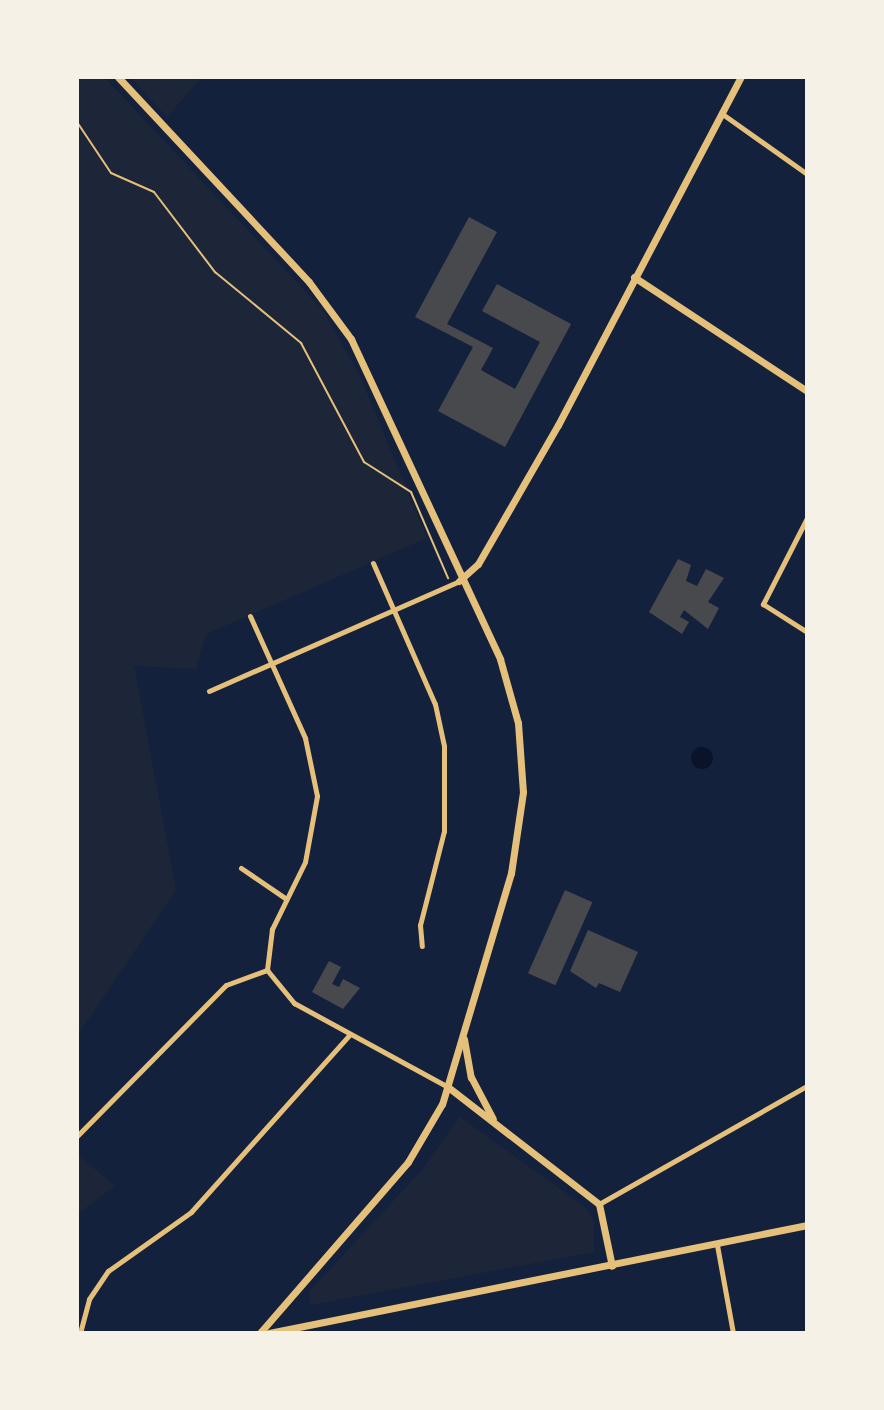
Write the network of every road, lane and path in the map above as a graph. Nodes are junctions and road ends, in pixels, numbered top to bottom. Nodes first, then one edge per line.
1 (118, 77) edge
2 (741, 77) edge
3 (721, 113) junction
4 (77, 122) edge
5 (807, 174) edge
6 (634, 277) junction
7 (807, 391) edge
8 (77, 433) edge
9 (77, 467) edge
10 (807, 518) edge
11 (373, 563) dead end
12 (459, 581) junction
13 (451, 586) junction
14 (395, 613) junction
15 (250, 616) dead end
16 (807, 632) edge
17 (272, 664) junction
18 (209, 691) dead end
19 (241, 868) dead end
20 (285, 898) junction
21 (422, 946) dead end
22 (267, 970) junction
23 (464, 1034) junction
24 (349, 1035) junction
25 (807, 1086) edge
26 (448, 1087) junction
27 (496, 1122) junction
28 (77, 1136) edge
29 (599, 1205) junction
30 (807, 1225) edge
31 (717, 1245) junction
32 (612, 1266) junction
33 (77, 1306) edge
34 (85, 1308) junction
35 (80, 1333) edge
36 (260, 1333) edge
37 (269, 1333) edge
38 (733, 1333) edge

1 - 12 street
2 - 3 street
3 - 5 street
3 - 6 street
4 - 13 path
6 - 7 street
6 - 12 street
8 - 9 lane
10 - 16 street
11 - 14 street
12 - 13 street
12 - 23 street
13 - 14 street
14 - 17 street
14 - 21 street
15 - 17 street
17 - 18 street
17 - 20 street
19 - 20 street
20 - 22 street
22 - 24 street
22 - 28 street
23 - 26 street
23 - 27 street
24 - 26 street
24 - 34 street
25 - 29 street
26 - 27 street
26 - 36 street
27 - 29 street
29 - 32 street
30 - 31 street
31 - 32 street
31 - 38 street
32 - 37 street
33 - 34 street
34 - 35 street

